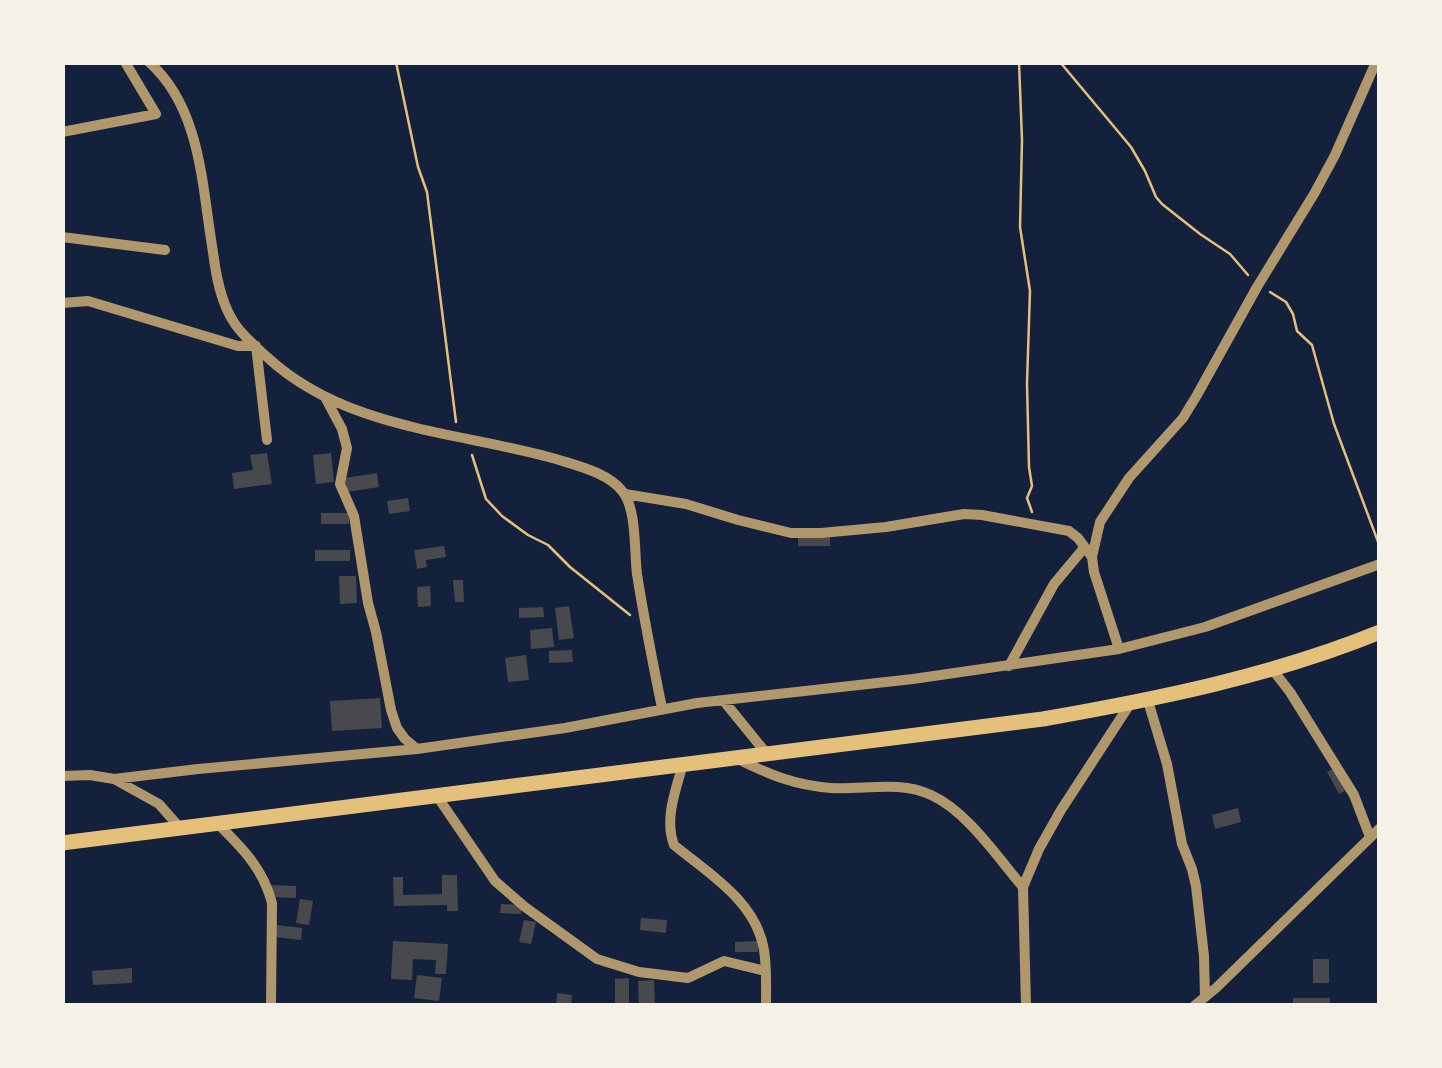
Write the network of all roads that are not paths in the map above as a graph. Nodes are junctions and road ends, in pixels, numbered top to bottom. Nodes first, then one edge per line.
1 (124, 62) edge
2 (149, 62) edge
3 (1376, 62) edge
4 (62, 132) edge
5 (62, 237) edge
6 (165, 250) dead end
7 (62, 303) edge
8 (256, 346) junction
9 (326, 398) junction
10 (267, 440) dead end
11 (625, 494) junction
12 (1088, 552) junction
13 (1380, 564) edge
14 (1380, 632) edge
15 (1119, 649) junction
16 (1009, 666) junction
17 (1272, 669) junction
18 (723, 700) junction
19 (1148, 701) junction
20 (1130, 704) junction
21 (662, 708) junction
22 (417, 749) junction
23 (767, 754) junction
24 (736, 758) junction
25 (684, 764) junction
26 (62, 776) edge
27 (114, 780) junction
28 (437, 796) junction
29 (218, 824) junction
30 (181, 828) junction
31 (1380, 828) edge
32 (1370, 838) junction
33 (62, 843) edge
34 (1023, 888) junction
35 (765, 971) junction
36 (1205, 996) junction
37 (271, 1006) edge
38 (766, 1006) edge
39 (1026, 1006) edge
40 (1194, 1006) edge

1 - 4 street
2 - 8 street
3 - 12 street
5 - 6 street
7 - 8 street
8 - 9 street
8 - 10 street
9 - 11 street
9 - 22 street
11 - 12 street
11 - 21 street
12 - 15 street
12 - 16 street
13 - 15 street
14 - 17 main road
15 - 16 street
16 - 18 street
17 - 19 main road
17 - 32 street
18 - 21 street
18 - 23 street
19 - 20 main road
19 - 36 street
20 - 23 main road
20 - 34 street
21 - 22 street
22 - 27 street
23 - 24 main road
24 - 25 main road
24 - 34 street
25 - 28 main road
25 - 35 street
26 - 27 street
27 - 30 street
28 - 29 main road
28 - 35 street
29 - 30 main road
29 - 37 street
30 - 33 main road
31 - 32 street
32 - 36 street
34 - 39 street
35 - 38 street
36 - 40 street

